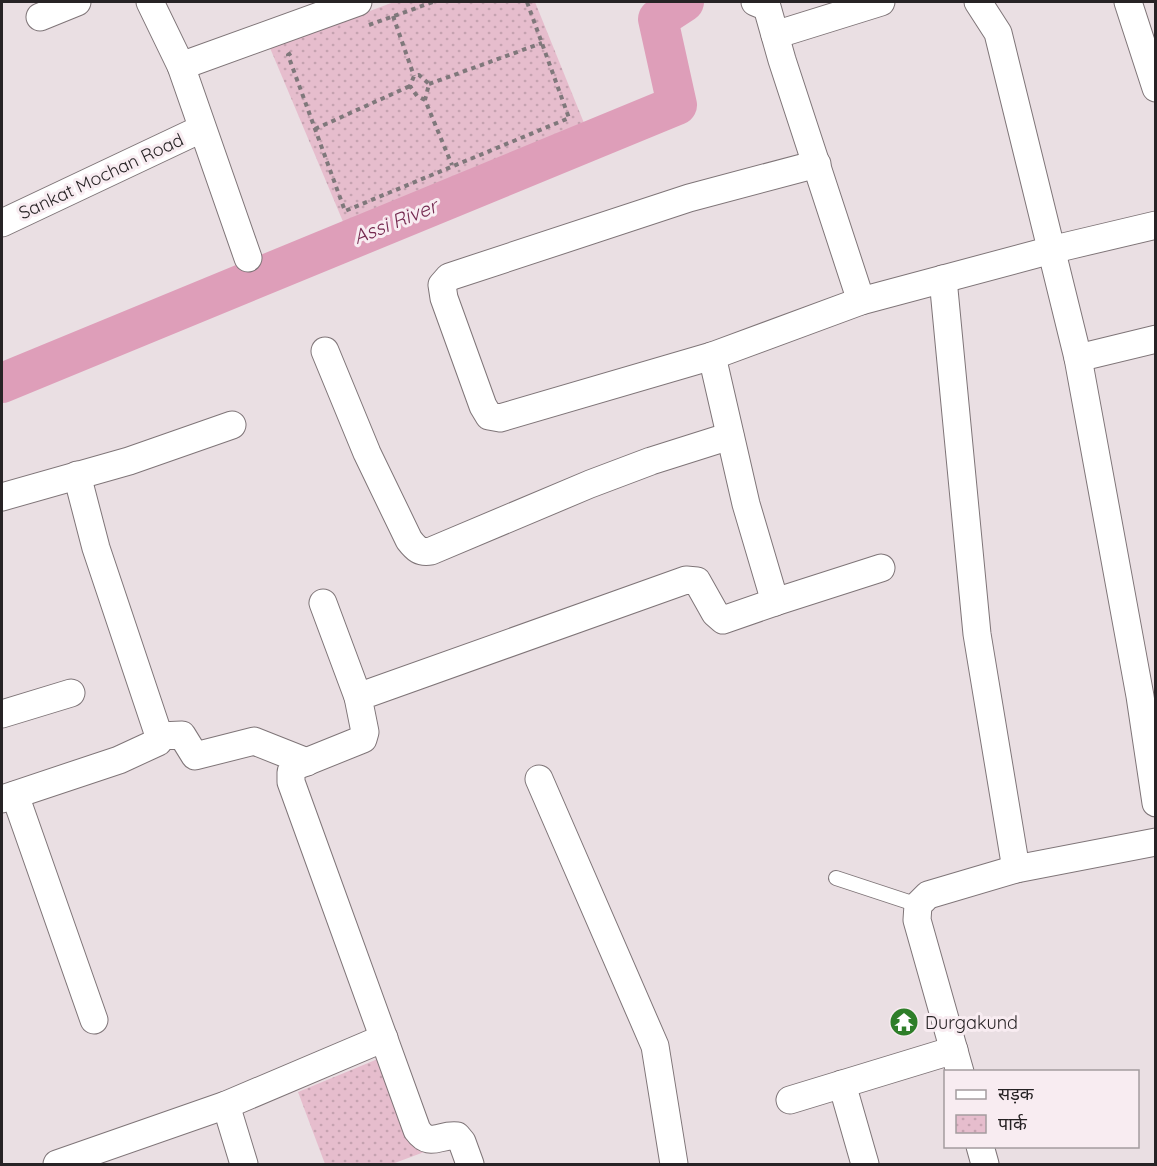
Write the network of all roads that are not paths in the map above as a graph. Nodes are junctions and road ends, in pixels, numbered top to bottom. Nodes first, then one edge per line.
1 (77, 2) edge
2 (150, 2) edge
3 (881, 2) edge
4 (978, 2) edge
5 (1128, 2) edge
6 (763, 3) edge
7 (360, 15) edge
8 (40, 17) dead end
9 (775, 35) junction
10 (181, 66) junction
11 (1155, 88) edge
12 (201, 129) junction
13 (817, 164) junction
14 (2, 223) edge
15 (1155, 225) edge
16 (1050, 250) junction
17 (248, 258) dead end
18 (943, 279) junction
19 (861, 301) junction
20 (1155, 339) edge
21 (325, 351) dead end
22 (712, 356) junction
23 (1078, 357) junction
24 (232, 424) dead end
25 (730, 436) junction
26 (77, 476) junction
27 (2, 497) edge
28 (881, 568) dead end
29 (775, 602) junction
30 (323, 603) dead end
31 (71, 693) dead end
32 (1148, 695) edge
33 (358, 697) junction
34 (2, 714) edge
35 (159, 736) junction
36 (307, 762) junction
37 (540, 779) dead end
38 (8, 797) edge
39 (1155, 803) edge
40 (1155, 842) edge
41 (1016, 869) junction
42 (836, 878) dead end
43 (918, 904) junction
44 (94, 1020) dead end
45 (384, 1038) junction
46 (957, 1061) edge
47 (842, 1084) junction
48 (790, 1101) dead end
49 (226, 1105) junction
50 (980, 1148) edge
51 (57, 1164) edge
52 (244, 1164) edge
53 (470, 1164) edge
54 (674, 1164) edge
55 (865, 1164) edge
56 (984, 1164) edge

1 - 8 street
2 - 10 street
3 - 9 street
4 - 16 street
5 - 11 street
6 - 9 street
7 - 10 street
9 - 13 street
10 - 12 street
12 - 14 street, Sankat Mochan Road
12 - 17 street
13 - 19 street
13 - 22 street
15 - 16 street
16 - 18 street
16 - 23 street
18 - 19 street
18 - 41 street
19 - 22 street
20 - 23 street
21 - 25 street
22 - 25 street
23 - 32 street
24 - 26 street
25 - 29 street
26 - 27 street
26 - 35 street
28 - 29 street
29 - 33 street
30 - 33 street
31 - 34 street
32 - 39 street
33 - 36 street
35 - 36 street
35 - 38 street
36 - 45 street
37 - 54 street
38 - 44 street
40 - 41 street
41 - 43 street
42 - 43 lane
43 - 46 street
45 - 49 street
45 - 53 street
46 - 47 street
47 - 48 street
47 - 55 street
49 - 51 street
49 - 52 street
50 - 56 street

